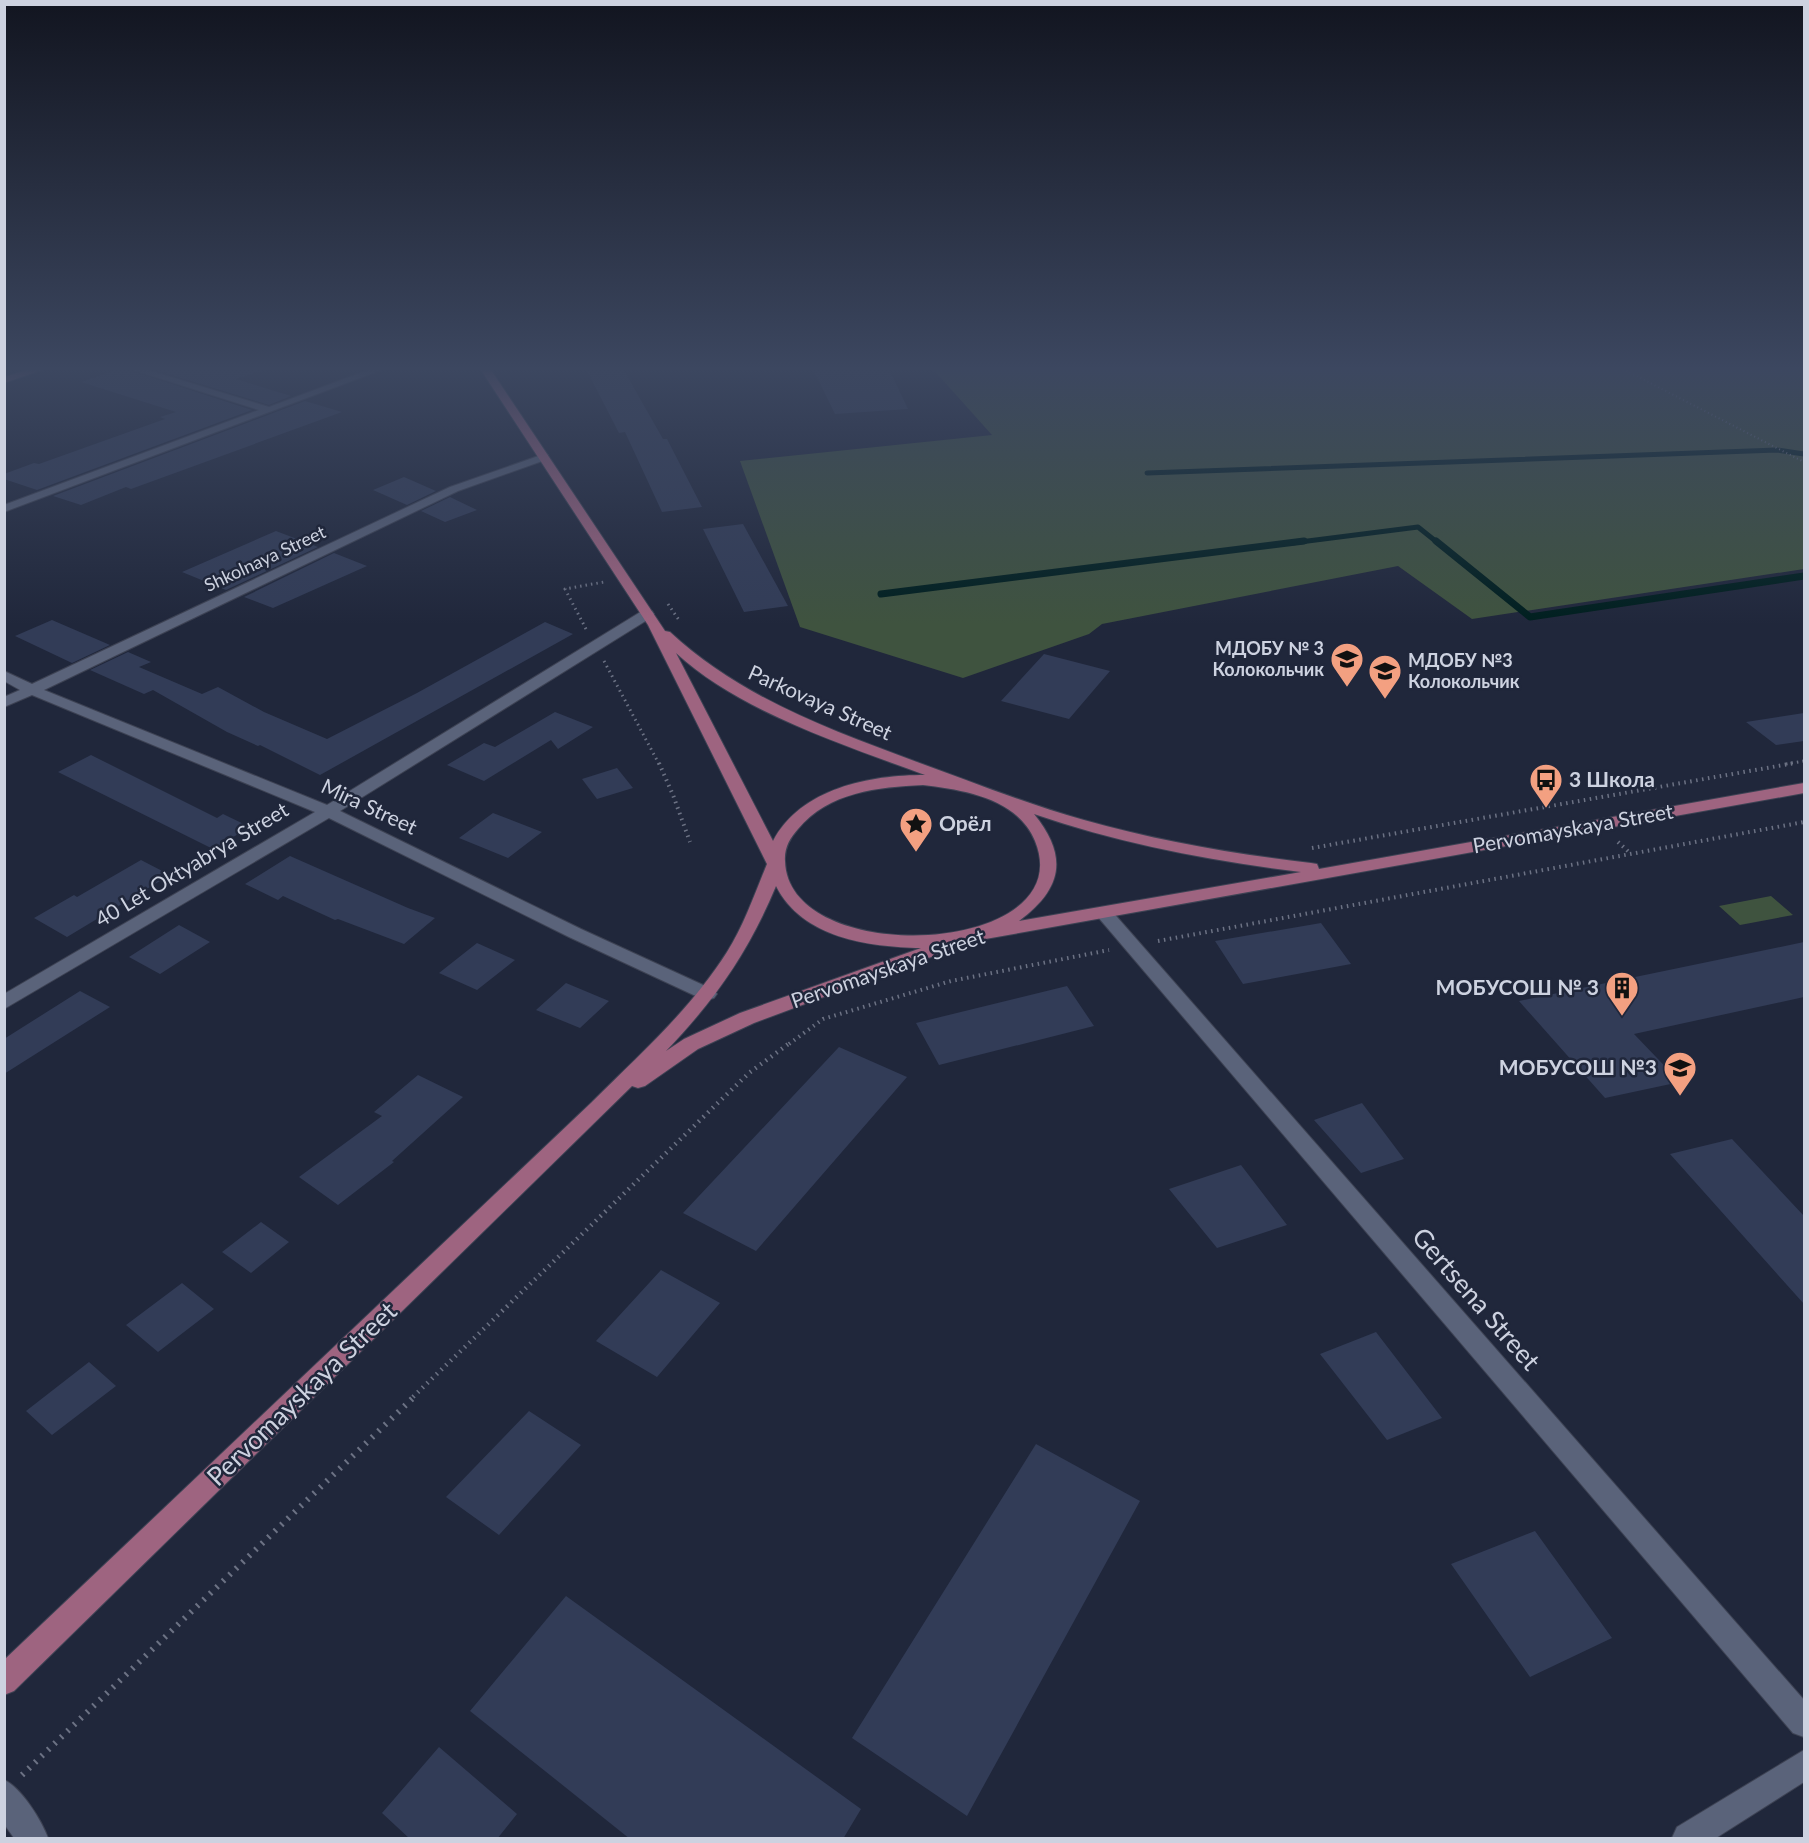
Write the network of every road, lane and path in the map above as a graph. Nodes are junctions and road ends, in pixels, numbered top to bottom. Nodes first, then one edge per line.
1 (154, 453) edge
2 (541, 453) edge
3 (1787, 453) edge
4 (544, 457) junction
5 (1804, 462) edge
6 (4, 509) edge
7 (624, 578) junction
8 (665, 601) dead end
9 (651, 620) junction
10 (684, 627) dead end
11 (596, 646) junction
12 (4, 675) edge
13 (32, 690) junction
14 (4, 703) edge
15 (1804, 761) edge
16 (1804, 788) edge
17 (984, 792) junction
18 (328, 811) junction
19 (1804, 822) edge
20 (690, 842) dead end
21 (1305, 849) dead end
22 (776, 864) junction
23 (1342, 870) junction
24 (1104, 913) junction
25 (970, 936) junction
26 (1132, 946) junction
27 (707, 994) junction
28 (4, 1003) edge
29 (599, 1107) junction
30 (4, 1681) edge
31 (1804, 1722) edge
32 (1804, 1765) edge
33 (9, 1790) edge
34 (32, 1839) edge
35 (1688, 1839) edge

1 - 6 street
2 - 4 main road, Parkovaya Street
3 - 5 path
4 - 7 main road, Parkovaya Street
4 - 13 street, Shkolnaya Street
7 - 9 main road, Parkovaya Street
7 - 11 path
8 - 10 path
9 - 11 street, 40 Let Oktyabrya Street
9 - 17 main road, Parkovaya Street
9 - 22 main road, Parkovaya Street
11 - 18 street, 40 Let Oktyabrya Street
11 - 20 path
12 - 13 street, Mira Street
13 - 14 street, Shkolnaya Street
13 - 18 street, Mira Street
15 - 21 path
16 - 23 main road, Pervomayskaya Street
17 - 22 main road, Pervomayskaya Street
17 - 23 main road, Pervomayskaya Street
17 - 25 main road
18 - 27 street, Mira Street
18 - 28 street, 40 Let Oktyabrya Street
19 - 26 path
22 - 25 main road, Parkovaya Street
22 - 27 main road, Pervomayskaya Street
23 - 24 main road, Pervomayskaya Street
24 - 25 main road, Pervomayskaya Street
24 - 26 street, Gertsena Street
25 - 29 main road, Pervomayskaya Street
26 - 31 street, Gertsena Street
26 - 33 path
27 - 29 main road, Pervomayskaya Street
29 - 30 main road, Pervomayskaya Street
32 - 35 street
33 - 34 street

